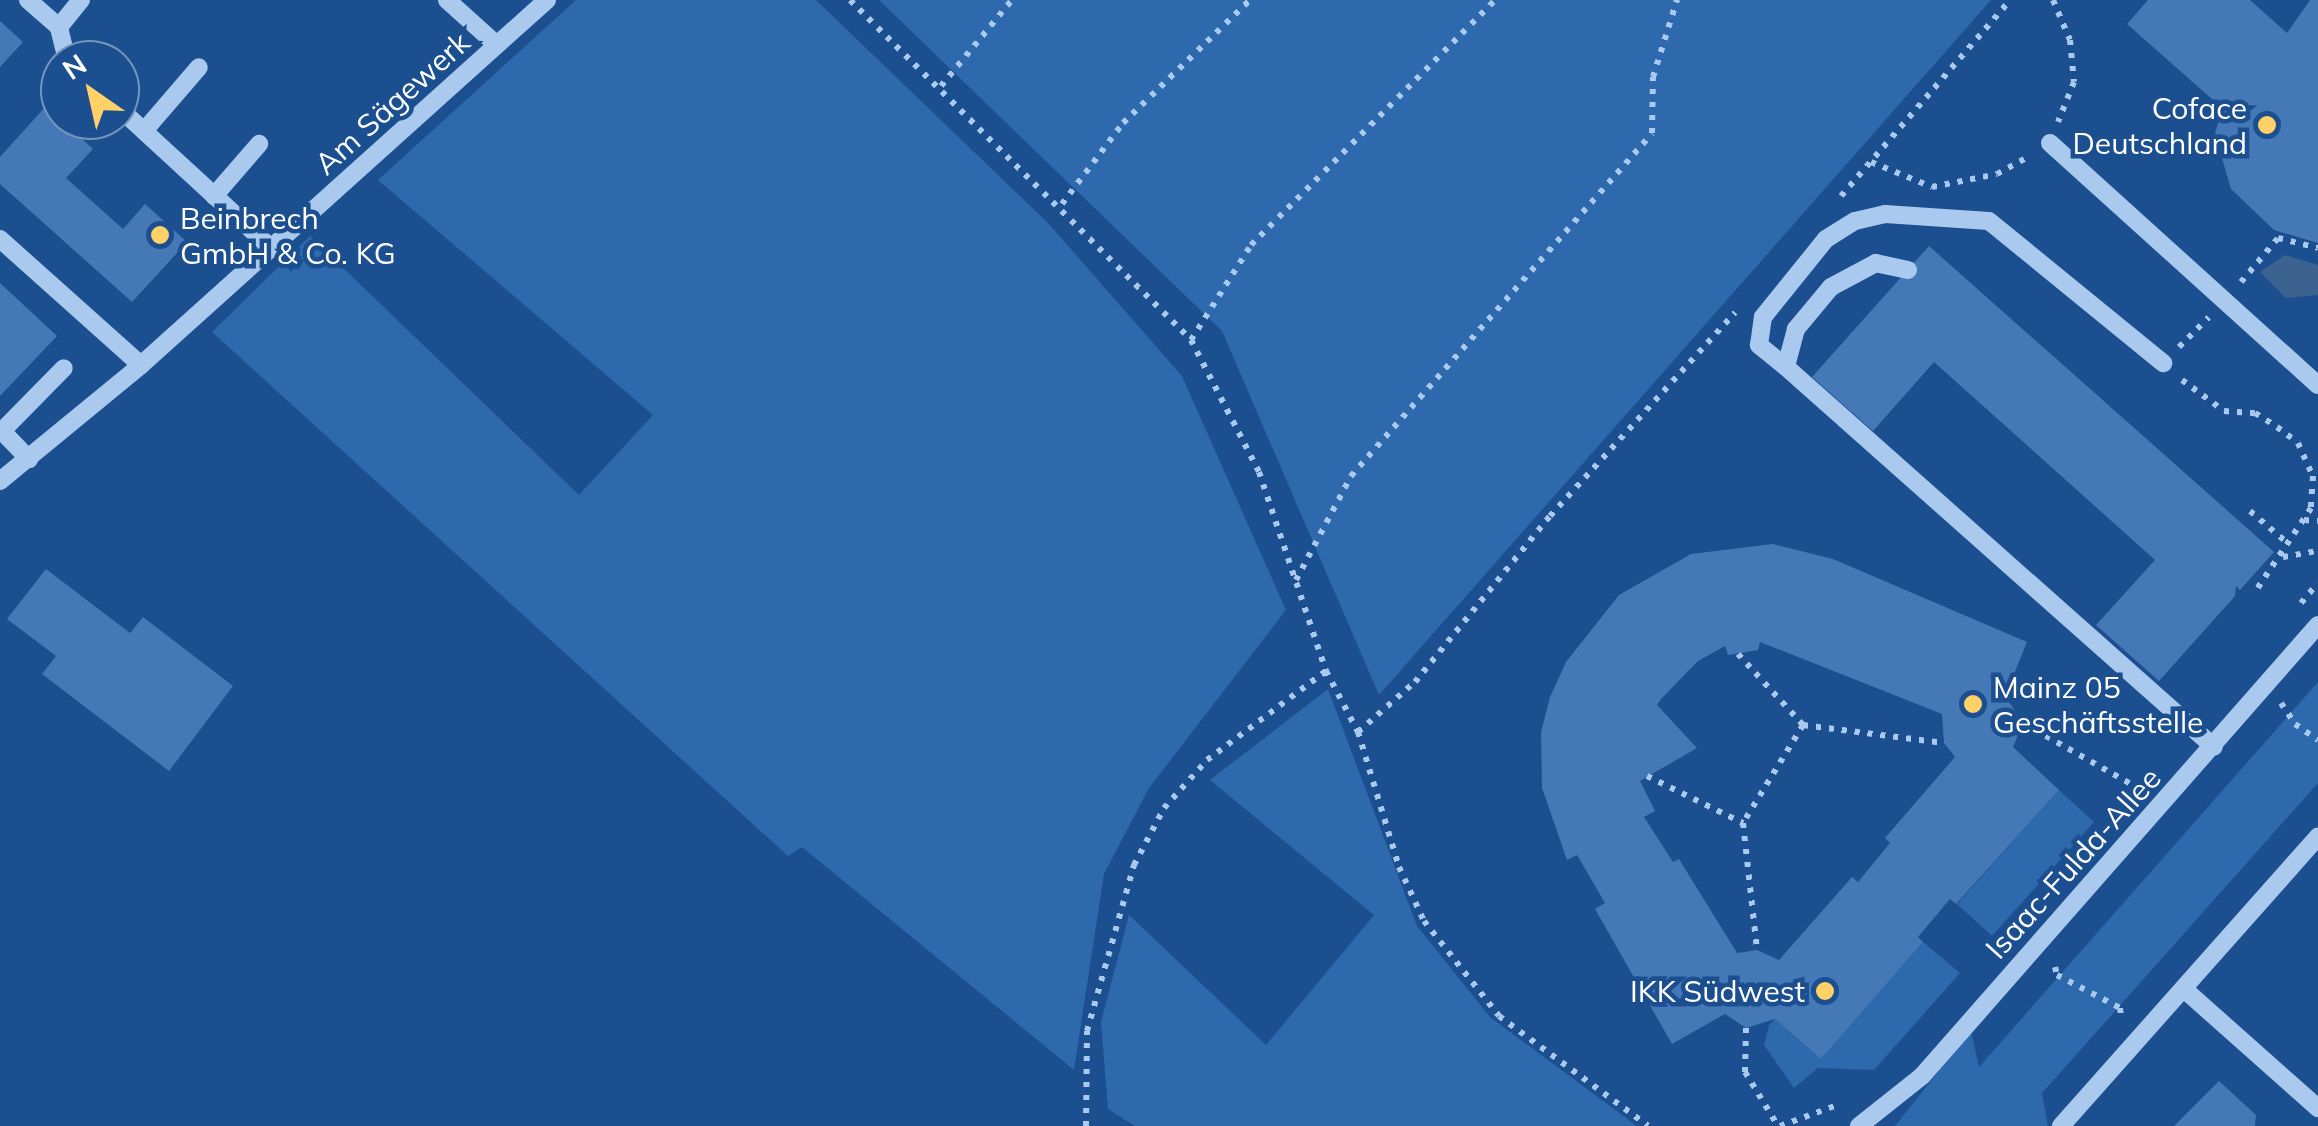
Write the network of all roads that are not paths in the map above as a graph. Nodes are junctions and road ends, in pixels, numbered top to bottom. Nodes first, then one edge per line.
1 (28, 0) edge
2 (81, 0) edge
3 (447, 0) edge
4 (546, 0) edge
5 (59, 26) junction
6 (62, 40) edge
7 (496, 45) junction
8 (199, 67) dead end
9 (140, 127) edge
10 (144, 131) junction
11 (2050, 143) road end
12 (259, 144) dead end
13 (214, 196) junction
14 (0, 239) edge
15 (272, 248) junction
16 (1908, 270) dead end
17 (2163, 363) road end
18 (141, 366) junction
19 (1786, 367) junction
20 (64, 368) dead end
21 (2318, 385) edge
22 (1, 430) edge
23 (29, 459) junction
24 (0, 480) edge
25 (2318, 625) edge
26 (2214, 747) junction
27 (2318, 837) edge
28 (2185, 990) junction
29 (2318, 1108) edge
30 (1859, 1126) edge
31 (2061, 1126) edge

1 - 5 street
2 - 5 street
3 - 7 street
4 - 7 street, Am Sägewerk
5 - 6 street
7 - 15 street, Am Sägewerk
8 - 10 street
9 - 10 street
10 - 13 street
11 - 21 street
12 - 13 street
13 - 15 street
14 - 18 street
15 - 18 street, Am Sägewerk
16 - 19 street
17 - 19 street
18 - 23 street, Am Sägewerk
19 - 26 street
20 - 22 street
22 - 23 street
23 - 24 street, Am Sägewerk
25 - 26 street, Isaac-Fulda-Allee
26 - 30 street, Isaac-Fulda-Allee
27 - 28 street
28 - 29 street
28 - 31 street

